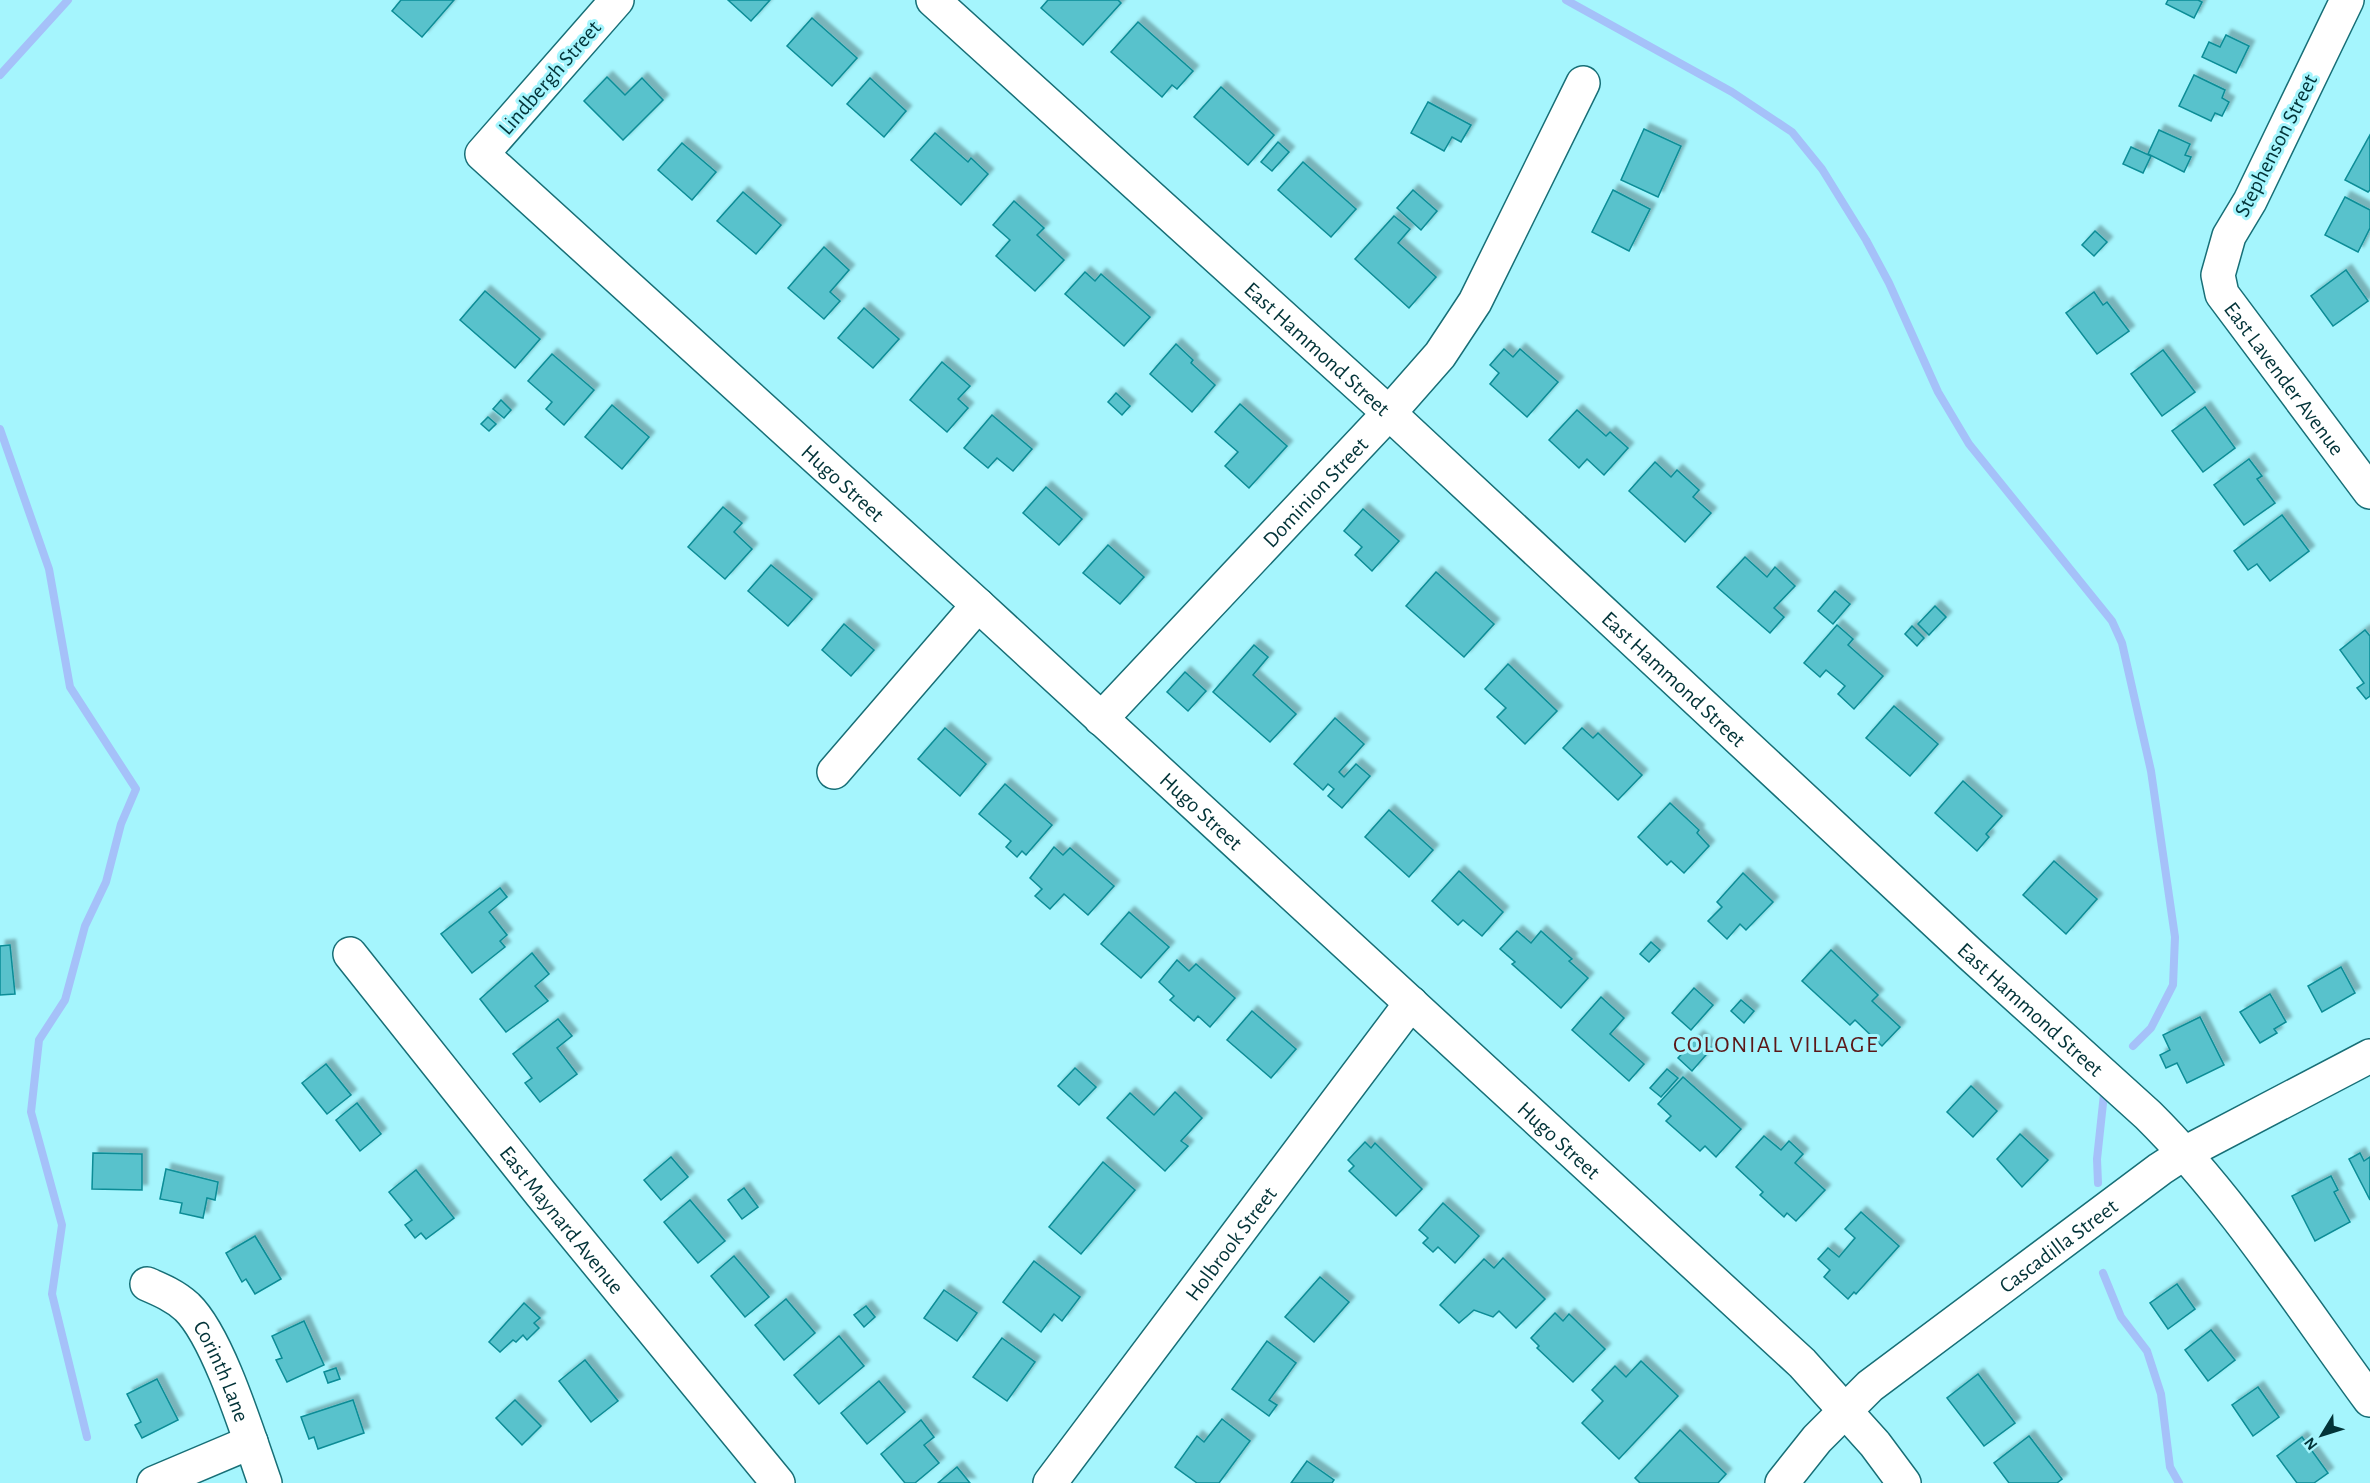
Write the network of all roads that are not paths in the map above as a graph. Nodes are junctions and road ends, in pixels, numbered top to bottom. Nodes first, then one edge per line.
1 (617, 0) edge
2 (933, 0) edge
3 (2347, 0) edge
4 (1583, 83) dead end
5 (482, 154) joint
6 (2222, 294) joint
7 (1389, 412) junction
8 (2368, 486) edge
9 (978, 605) junction
10 (1101, 719) junction
11 (834, 772) dead end
12 (350, 954) dead end
13 (1411, 1003) junction
14 (2370, 1056) edge
15 (2183, 1154) junction
16 (147, 1284) dead end
17 (2370, 1400) edge
18 (1845, 1411) junction
19 (251, 1442) junction
20 (154, 1483) edge
21 (265, 1483) edge
22 (778, 1483) edge
23 (1050, 1483) edge
24 (1782, 1483) edge
25 (1904, 1483) edge

1 - 5 street, Lindbergh Street
2 - 7 street, East Hammond Street
3 - 6 street, Stephenson Street
4 - 7 street, Dominion Street
5 - 9 street, Hugo Street
6 - 8 street, East Lavender Avenue
7 - 10 street, Dominion Street
7 - 15 street, East Hammond Street
9 - 10 street, Hugo Street
9 - 11 street
10 - 13 street, Hugo Street
12 - 22 street, East Maynard Avenue
13 - 18 street, Hugo Street
13 - 23 street, Holbrook Street
14 - 15 street, Cascadilla Street
15 - 17 street, East Hammond Street
15 - 18 street, Cascadilla Street
16 - 19 street, Corinth Lane
18 - 24 street, Cascadilla Street
18 - 25 street, Hugo Street
19 - 20 street
19 - 21 street, Corinth Lane

